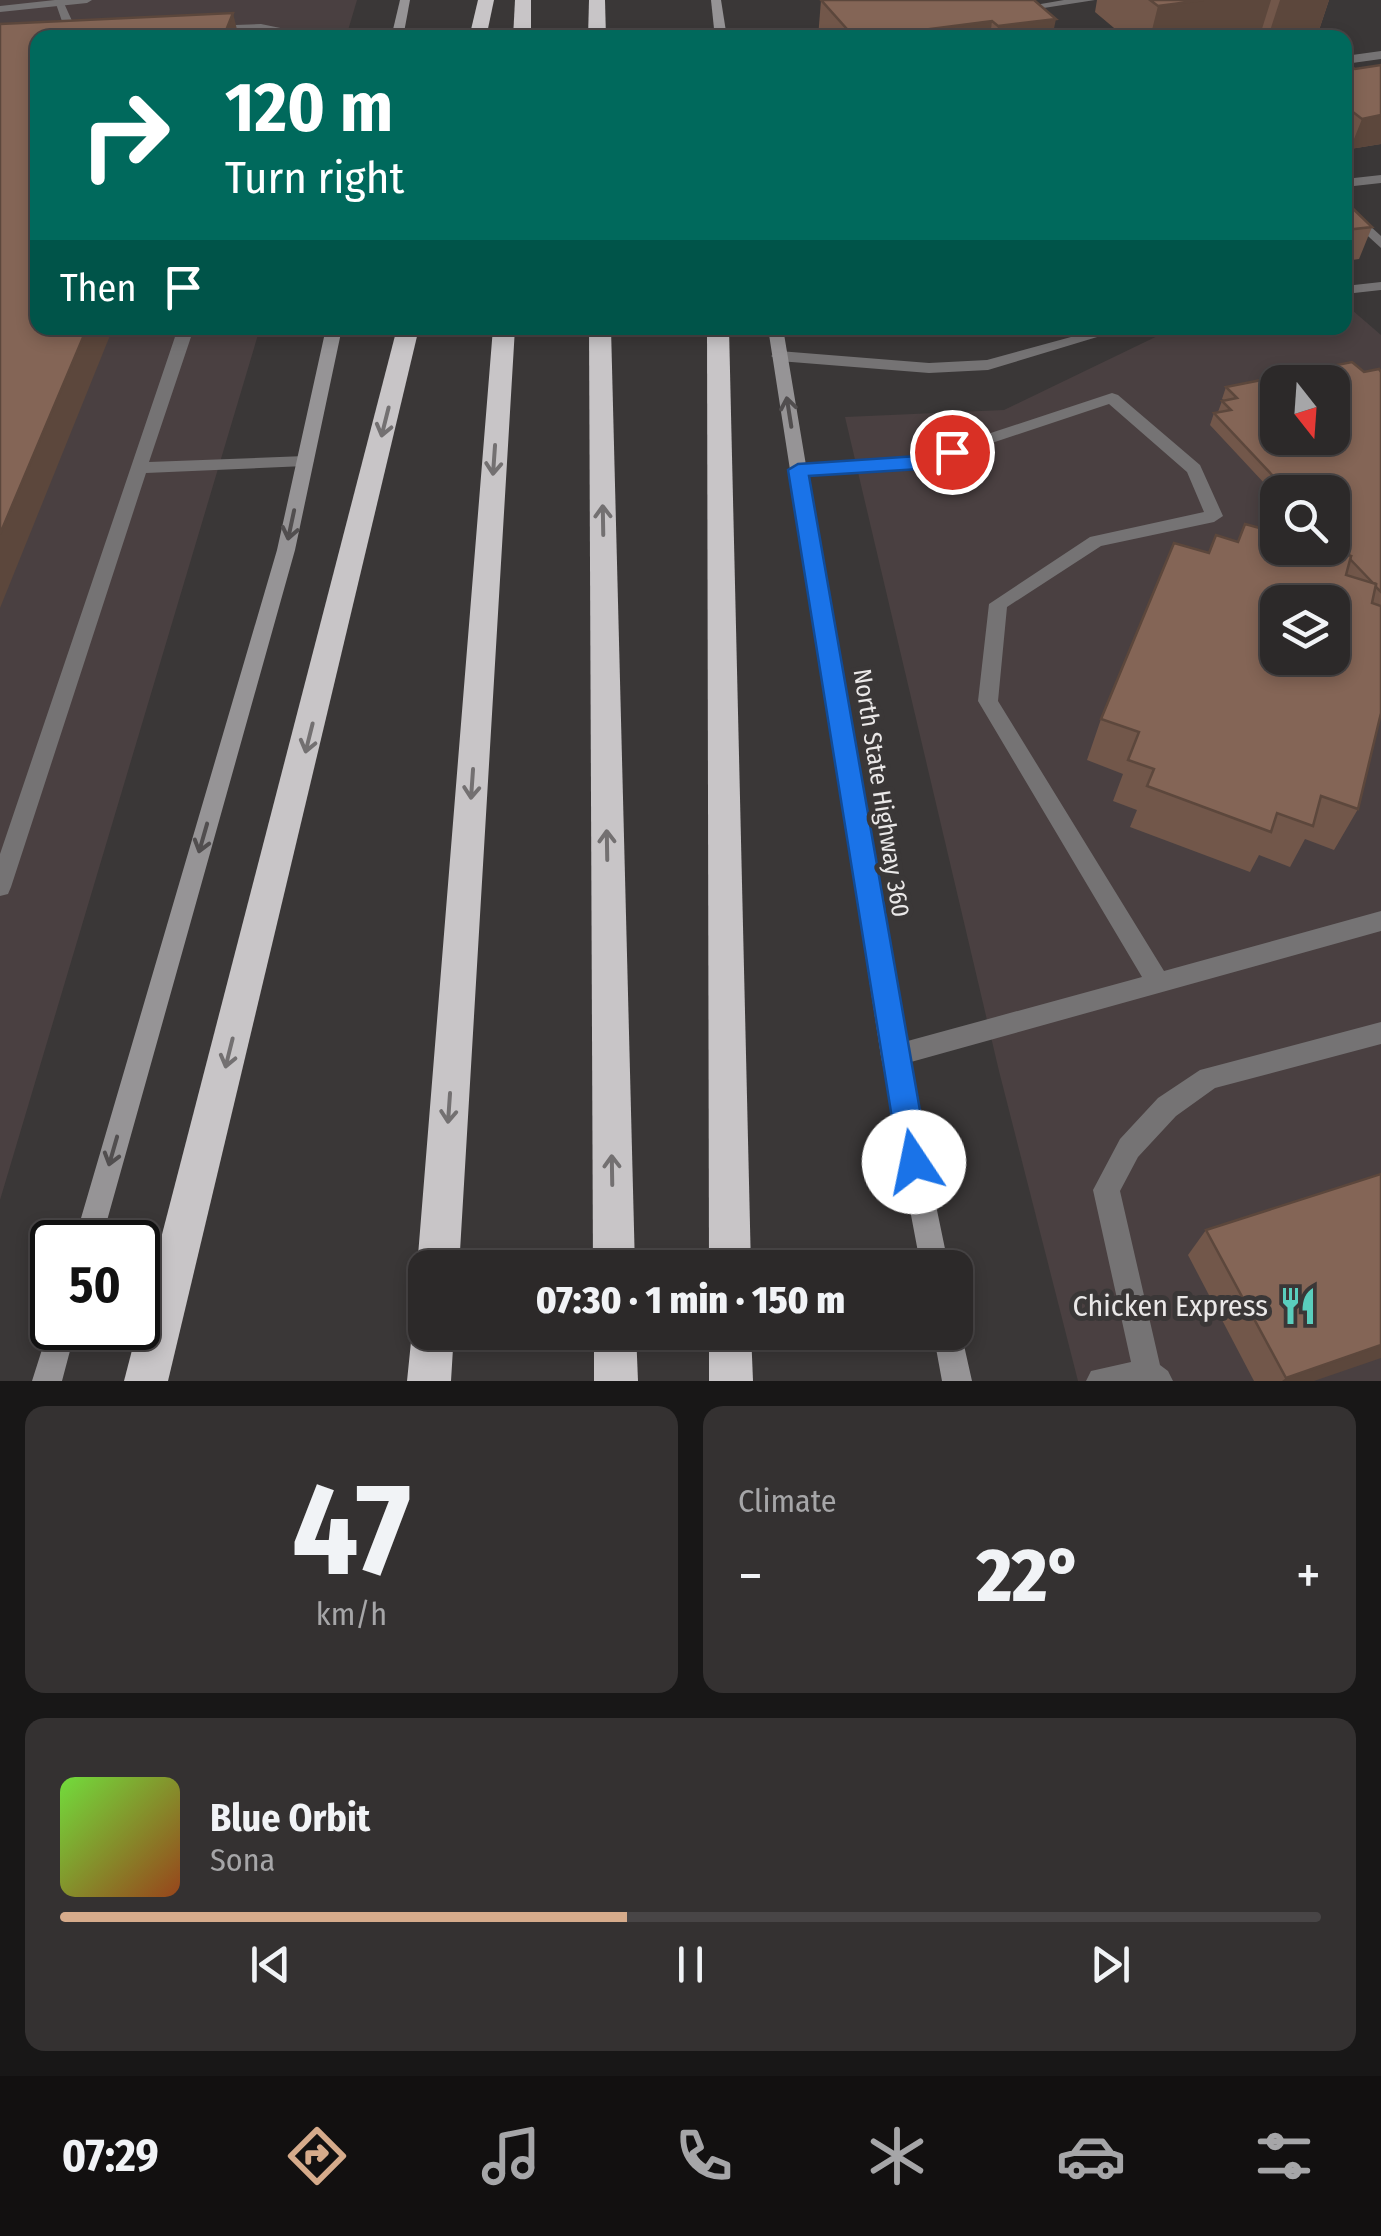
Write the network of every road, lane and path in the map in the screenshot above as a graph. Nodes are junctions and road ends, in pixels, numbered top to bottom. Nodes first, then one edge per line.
1 (87, 0) edge
2 (404, 0) edge
3 (486, 0) edge
4 (524, 0) edge
5 (596, 0) edge
6 (716, 0) edge
7 (1090, 0) edge
8 (67, 2) edge
9 (0, 9) edge
10 (996, 12) edge
11 (203, 29) edge
12 (80, 30) edge
13 (276, 30) edge
14 (398, 30) edge
15 (479, 30) edge
16 (522, 30) edge
17 (597, 30) edge
18 (720, 30) edge
19 (1381, 55) edge
20 (1352, 59) edge
21 (1381, 179) edge
22 (1352, 182) edge
23 (1352, 214) edge
24 (1381, 244) edge
25 (1381, 286) edge
26 (1352, 289) edge
27 (184, 335) edge
28 (332, 335) edge
29 (406, 335) edge
30 (504, 335) edge
31 (600, 335) edge
32 (718, 335) edge
33 (776, 335) edge
34 (1094, 335) edge
35 (779, 356) junction
36 (305, 461) junction
37 (139, 468) junction
38 (798, 470) junction
39 (0, 887) edge
40 (1381, 921) edge
41 (1158, 982) junction
42 (1381, 1033) edge
43 (893, 1056) junction
44 (93, 1220) edge
45 (439, 1250) edge
46 (614, 1250) edge
47 (730, 1250) edge
48 (931, 1250) edge
49 (56, 1350) edge
50 (432, 1350) edge
51 (615, 1350) edge
52 (730, 1350) edge
53 (951, 1350) edge
54 (1153, 1377) edge
55 (47, 1381) edge
56 (146, 1381) edge
57 (429, 1381) edge
58 (616, 1381) edge
59 (731, 1381) edge
60 (957, 1381) edge
61 (1101, 1381) edge

1 - 8 street
2 - 14 main road
3 - 15 highway
4 - 16 highway
5 - 17 highway
6 - 18 main road
7 - 10 street
8 - 9 street
8 - 12 street
11 - 13 street
19 - 20 street
21 - 22 street
23 - 24 street
25 - 26 street
27 - 37 street
28 - 36 main road
29 -> 56 highway
30 -> 45 highway
46 -> 31 highway
32 - 47 highway
33 - 35 main road, North State Highway 360
34 - 35 street
38 -> 35 main road, North State Highway 360
36 - 37 street
36 -> 44 main road
37 - 39 street
38 - 41 street
38 - 43 main road, North State Highway 360
40 - 41 street
41 - 43 street
42 - 54 street
43 - 48 main road, North State Highway 360
49 - 55 main road
50 - 57 highway
51 - 58 highway
52 - 59 highway
53 - 60 main road
54 - 61 street

